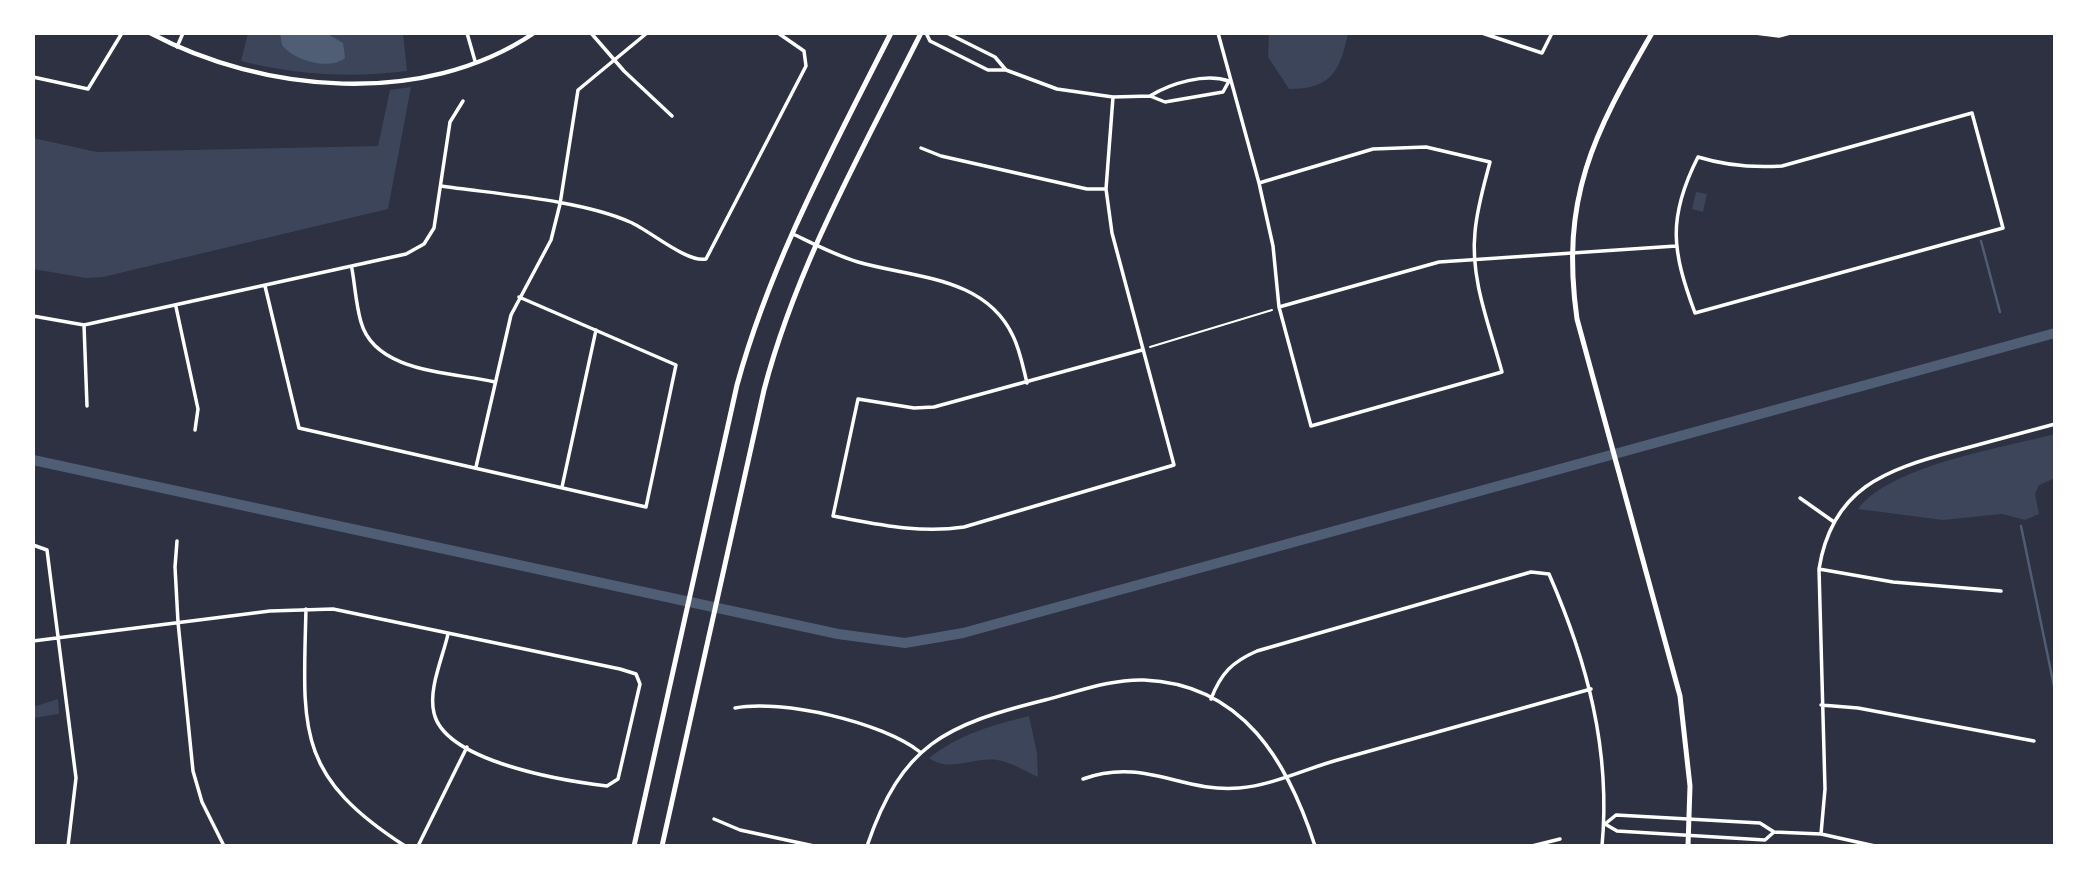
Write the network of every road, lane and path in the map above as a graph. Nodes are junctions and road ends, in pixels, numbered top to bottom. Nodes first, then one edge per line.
1 (122, 33) edge
2 (150, 33) edge
3 (183, 33) edge
4 (467, 33) edge
5 (534, 33) edge
6 (591, 33) edge
7 (647, 33) edge
8 (778, 33) edge
9 (891, 33) edge
10 (924, 33) edge
11 (947, 33) edge
12 (1218, 33) edge
13 (1482, 33) edge
14 (1552, 33) edge
15 (1652, 33) edge
16 (1755, 33) edge
17 (1790, 33) edge
18 (1779, 35) edge
19 (177, 47) junction
20 (615, 61) junction
21 (475, 62) junction
22 (1006, 70) junction
23 (33, 77) edge
24 (1229, 80) junction
25 (1150, 96) junction
26 (1113, 97) junction
27 (463, 100) dead end
28 (672, 116) dead end
29 (921, 148) dead end
30 (1259, 183) junction
31 (441, 186) junction
32 (1107, 189) junction
33 (560, 204) junction
34 (792, 233) junction
35 (815, 245) junction
36 (1676, 246) junction
37 (1571, 252) junction
38 (1475, 257) junction
39 (352, 269) junction
40 (265, 286) junction
41 (519, 297) junction
42 (176, 307) junction
43 (1279, 307) junction
44 (33, 316) edge
45 (83, 325) junction
46 (596, 330) junction
47 (1142, 350) junction
48 (495, 382) junction
49 (1027, 383) junction
50 (87, 406) dead end
51 (2055, 424) edge
52 (195, 430) dead end
53 (476, 467) junction
54 (562, 487) junction
55 (1800, 498) dead end
56 (1834, 522) junction
57 (177, 541) dead end
58 (33, 545) edge
59 (1819, 569) junction
60 (2001, 591) dead end
61 (306, 609) junction
62 (178, 622) junction
63 (448, 634) junction
64 (60, 638) junction
65 (33, 641) edge
66 (1591, 689) junction
67 (1211, 699) junction
68 (1821, 705) junction
69 (735, 708) dead end
70 (2034, 741) dead end
71 (467, 747) junction
72 (919, 752) junction
73 (1289, 775) junction
74 (1083, 779) dead end
75 (714, 819) dead end
76 (1690, 820) junction
77 (1605, 824) junction
78 (1774, 832) junction
79 (1821, 834) junction
80 (1690, 835) junction
81 (1560, 839) dead end
82 (68, 846) edge
83 (224, 846) edge
84 (405, 846) edge
85 (418, 846) edge
86 (634, 846) edge
87 (662, 846) edge
88 (814, 846) edge
89 (867, 846) edge
90 (1315, 846) edge
91 (1532, 846) edge
92 (1602, 846) edge
93 (1688, 846) edge
94 (1875, 846) edge

1 - 23 street
2 - 19 street
3 - 19 street
4 - 21 street
5 - 21 street
6 - 20 street
7 - 20 street
8 - 33 street
9 - 34 main road
10 - 22 street
10 - 35 main road
11 - 22 street
12 - 24 street
13 - 14 street
15 - 37 main road
16 - 18 street
17 - 18 street
19 - 21 street
20 - 28 street
20 - 33 street
22 - 26 street
24 - 25 street
24 - 25 street
24 - 30 street
25 - 26 street
26 - 32 street
27 - 31 street
29 - 32 street
30 - 38 street
30 - 43 street
31 - 33 street
31 - 39 street
32 - 47 street
33 - 41 street
34 - 35 street
34 - 86 main road
35 - 49 street
35 - 87 main road
36 - 36 street
36 - 37 street
37 - 38 street
37 - 76 main road
38 - 43 street
38 - 43 street
39 - 40 street
39 - 48 street
40 - 42 street
40 - 53 street
41 - 46 street
41 - 48 street
42 - 45 street
42 - 52 street
43 - 47 path
44 - 45 street
45 - 50 street
46 - 54 street
46 - 54 street
47 - 49 street
47 - 49 street
48 - 53 street
51 - 56 street
53 - 54 street
55 - 56 street
56 - 59 street
57 - 62 street
58 - 64 street
59 - 60 street
59 - 68 street
61 - 62 street
61 - 63 street
61 - 84 street
62 - 64 street
62 - 83 street
63 - 71 street
63 - 71 street
64 - 65 street
64 - 82 street
66 - 67 street
66 - 73 street
66 - 77 street
67 - 72 street
67 - 73 street
68 - 70 street
68 - 79 street
69 - 72 street
71 - 85 street
72 - 89 street
73 - 74 street
73 - 90 street
75 - 88 street
76 - 77 street
76 - 78 street
76 - 80 main road
77 - 80 street
77 - 92 street
78 - 79 street
78 - 80 street
79 - 94 street
80 - 93 main road
81 - 91 street

